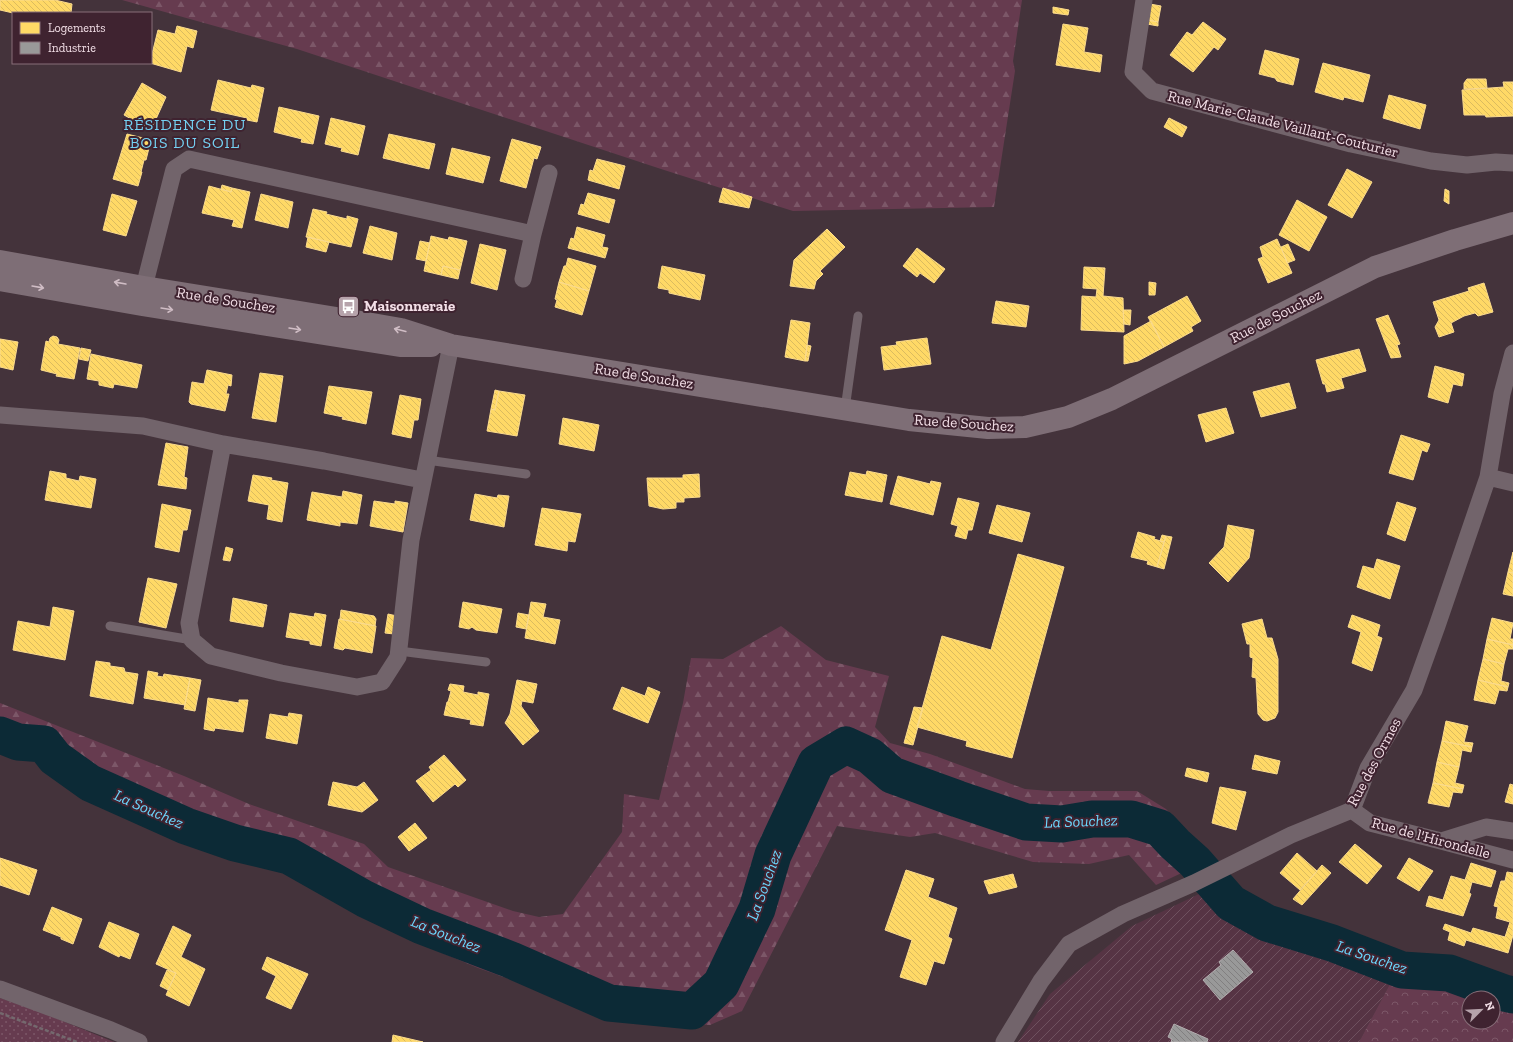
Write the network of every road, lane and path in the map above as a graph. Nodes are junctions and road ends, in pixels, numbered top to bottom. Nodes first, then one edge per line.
1 (1144, 0) edge
2 (1513, 163) edge
3 (550, 173) dead end
4 (1513, 223) edge
5 (533, 234) junction
6 (0, 261) edge
7 (523, 279) dead end
8 (0, 280) edge
9 (143, 296) junction
10 (858, 316) dead end
11 (451, 346) junction
12 (1513, 353) edge
13 (845, 409) junction
14 (0, 415) edge
15 (223, 444) junction
16 (427, 460) junction
17 (526, 474) dead end
18 (1488, 477) junction
19 (422, 480) junction
20 (1513, 483) edge
21 (110, 626) dead end
22 (192, 640) junction
23 (399, 651) junction
24 (486, 662) dead end
25 (1352, 810) junction
26 (1513, 831) edge
27 (1441, 841) junction
28 (1513, 860) edge
29 (0, 989) edge
30 (0, 1014) edge
31 (77, 1042) edge
32 (139, 1042) edge
33 (1004, 1042) edge

1 - 2 street, Rue Marie-Claude Vaillant-Couturier
3 - 5 street
4 - 13 main road, Rue de Souchez
5 - 7 street
5 - 9 street
9 -> 6 main road, Rue de Souchez
8 -> 9 main road, Rue de Souchez
9 - 11 main road, Rue de Souchez
10 - 13 lane
11 - 13 main road, Rue de Souchez
11 - 16 street
12 - 18 street, Rue des Ormes
14 - 15 street
15 - 19 street
15 - 22 street
16 - 17 lane
16 - 19 street
18 - 20 street
18 - 25 street, Rue des Ormes
19 - 23 street
21 - 22 lane
22 - 23 street
23 - 24 lane
25 - 27 street, Rue de l'Hirondelle
25 - 33 street, Rue des Ormes
26 - 27 street
27 - 28 street, Rue de l'Hirondelle
29 - 32 street
30 - 31 path

